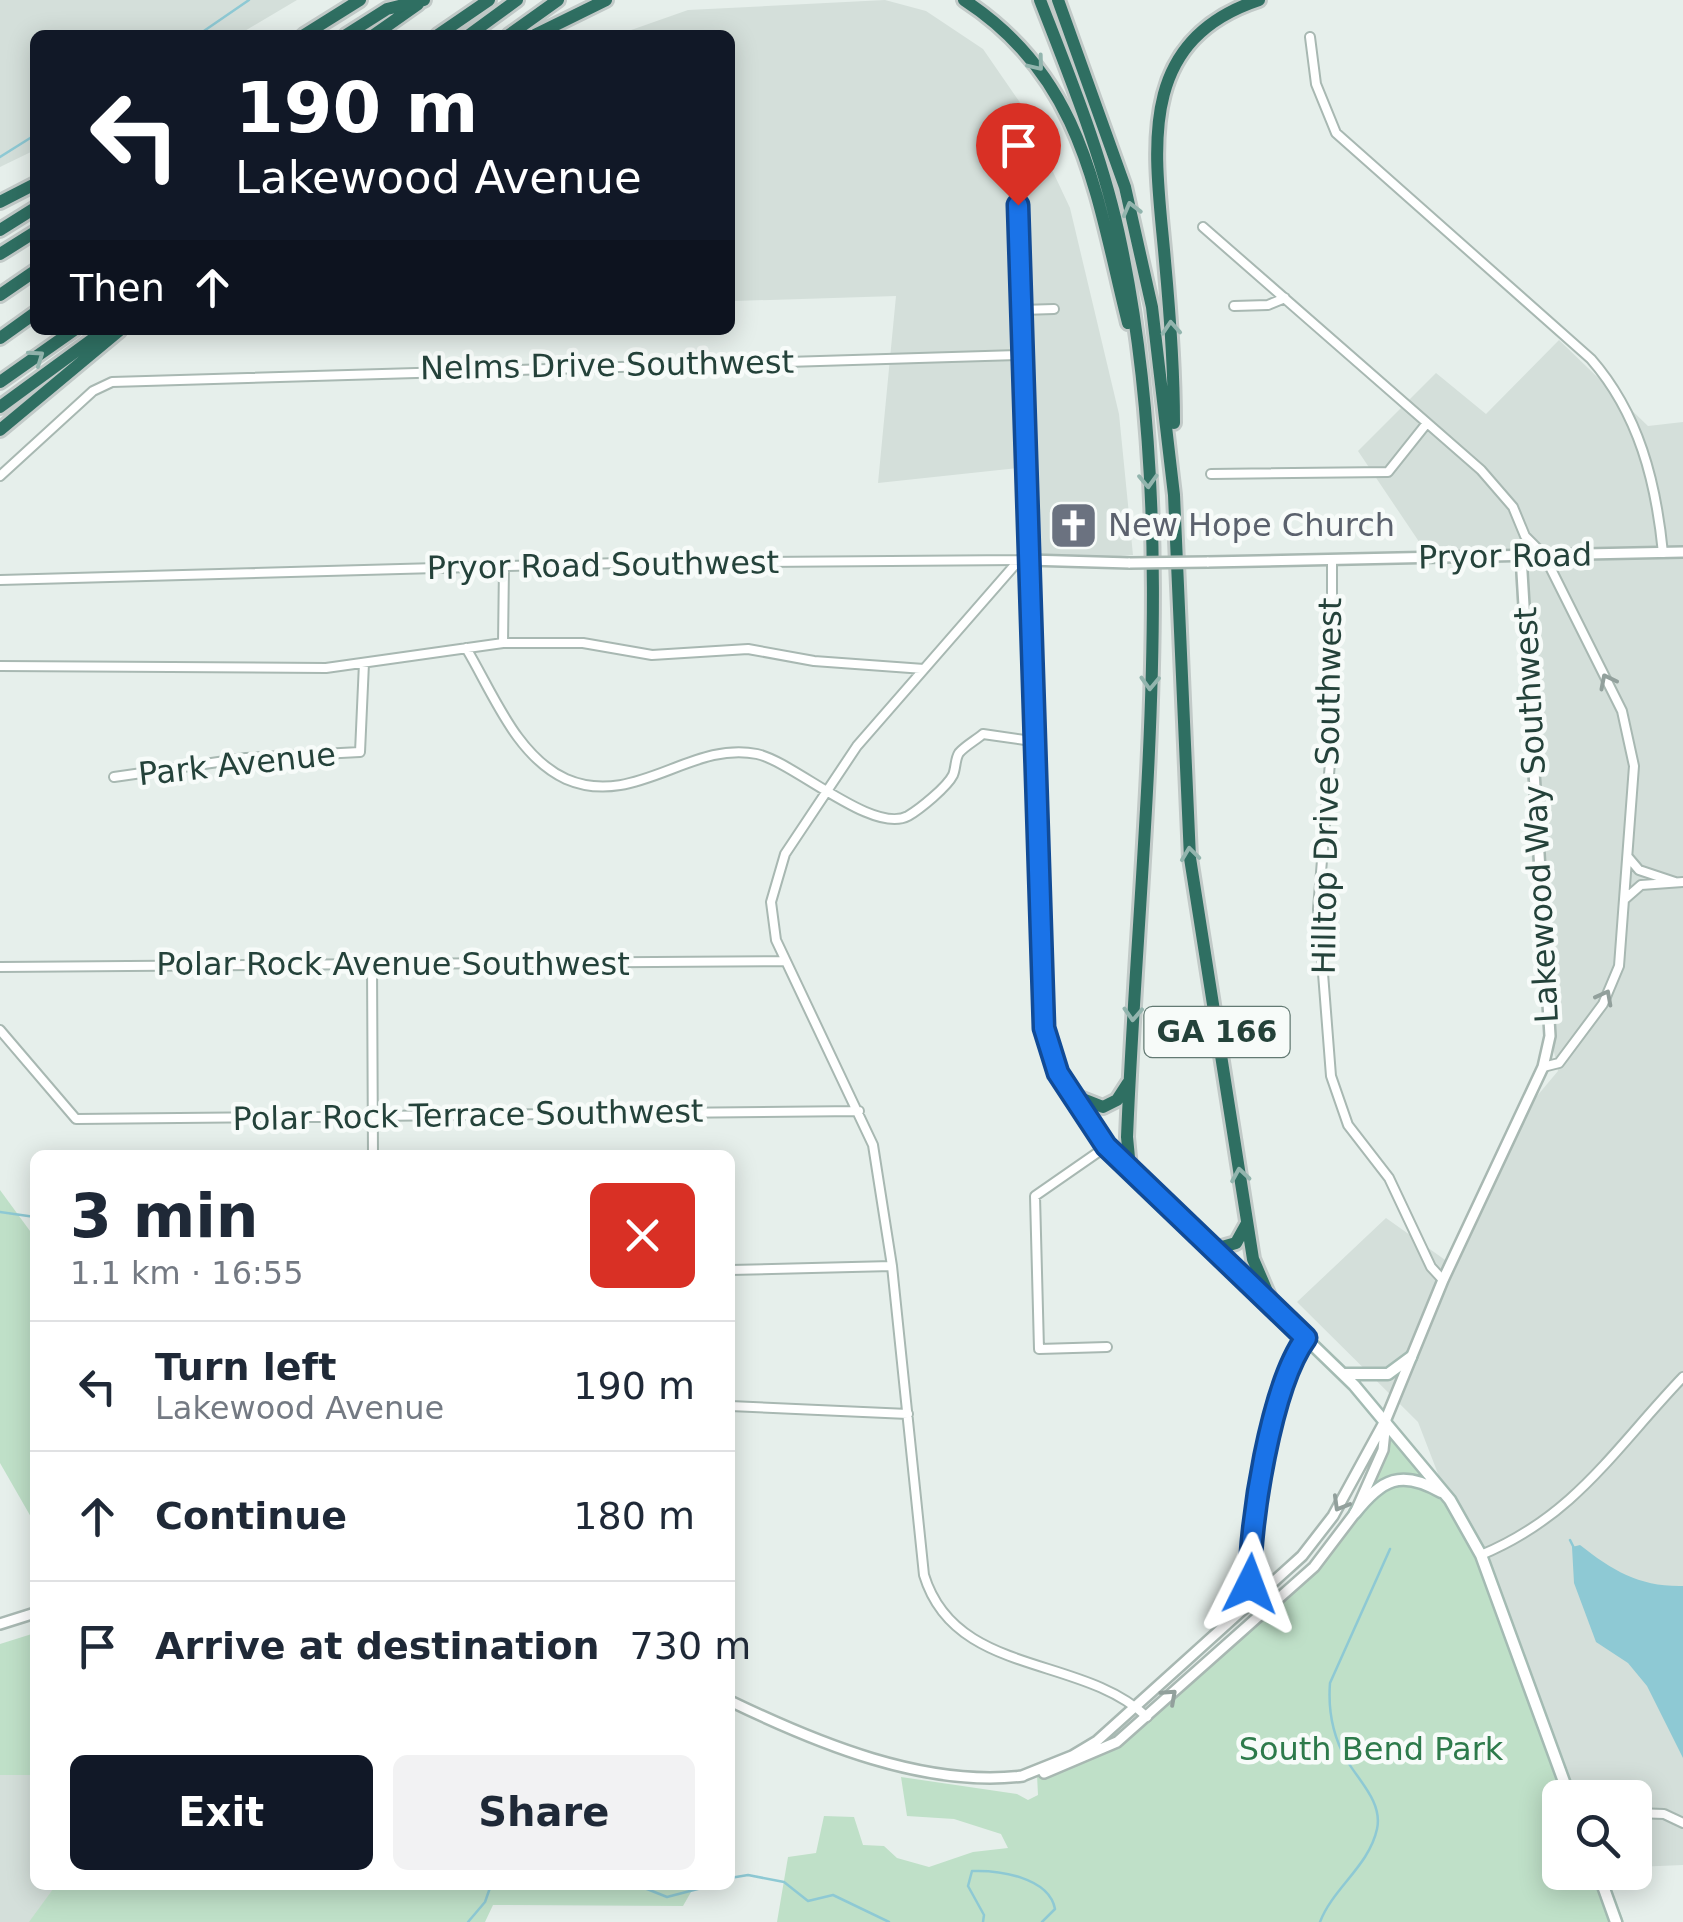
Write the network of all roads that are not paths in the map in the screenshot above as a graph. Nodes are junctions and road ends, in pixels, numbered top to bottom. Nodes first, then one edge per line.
1 (424, 0) edge
2 (489, 0) edge
3 (517, 0) edge
4 (558, 0) edge
5 (606, 0) edge
6 (964, 0) edge
7 (1040, 0) edge
8 (1259, 0) edge
9 (358, 1) edge
10 (1058, 1) edge
11 (312, 30) edge
12 (354, 30) edge
13 (381, 30) edge
14 (445, 30) edge
15 (476, 30) edge
16 (516, 30) edge
17 (546, 30) edge
18 (1310, 38) dead end
19 (1015, 109) dead end
20 (30, 187) edge
21 (0, 202) edge
22 (30, 211) edge
23 (1203, 228) dead end
24 (0, 230) edge
25 (30, 235) edge
26 (0, 254) edge
27 (30, 275) edge
28 (0, 296) edge
29 (1284, 298) junction
30 (1234, 306) dead end
31 (1054, 309) dead end
32 (1021, 310) junction
33 (30, 317) edge
34 (67, 335) edge
35 (98, 335) edge
36 (114, 335) edge
37 (0, 338) edge
38 (1022, 355) junction
39 (0, 382) edge
40 (1143, 384) junction
41 (0, 407) edge
42 (1426, 423) junction
43 (0, 430) edge
44 (1211, 474) dead end
45 (0, 476) edge
46 (1174, 495) junction
47 (1524, 536) junction
48 (1683, 552) edge
49 (1663, 553) junction
50 (1544, 555) junction
51 (1520, 556) junction
52 (1332, 559) junction
53 (1024, 560) junction
54 (1206, 562) joint
55 (504, 566) junction
56 (0, 580) edge
57 (503, 643) junction
58 (466, 648) junction
59 (364, 663) junction
60 (0, 666) edge
61 (924, 669) junction
62 (1032, 741) junction
63 (114, 777) dead end
64 (827, 791) junction
65 (1628, 856) junction
66 (1679, 882) edge
67 (1626, 899) junction
68 (785, 961) junction
69 (372, 964) junction
70 (0, 967) edge
71 (0, 1030) edge
72 (1543, 1066) junction
73 (1130, 1081) junction
74 (1070, 1094) junction
75 (859, 1111) junction
76 (372, 1116) junction
77 (1106, 1146) junction
78 (373, 1150) edge
79 (1130, 1168) junction
80 (1247, 1222) junction
81 (1216, 1249) junction
82 (892, 1266) junction
83 (735, 1270) edge
84 (1443, 1280) junction
85 (1272, 1303) junction
86 (1306, 1338) junction
87 (1107, 1347) dead end
88 (1411, 1358) junction
89 (1342, 1374) junction
90 (1683, 1377) edge
91 (735, 1406) edge
92 (908, 1414) junction
93 (1386, 1419) junction
94 (1446, 1495) junction
95 (1355, 1513) junction
96 (1481, 1555) junction
97 (1256, 1600) junction
98 (30, 1615) edge
99 (0, 1624) edge
100 (735, 1703) edge
101 (1136, 1706) junction
102 (1147, 1717) junction
103 (1022, 1776) junction
104 (1563, 1780) edge
105 (1652, 1814) edge
106 (1683, 1823) edge
107 (1604, 1890) edge
108 (1616, 1922) edge

1 - 12 highway
1 - 13 highway
2 - 14 highway
3 - 15 highway
4 - 16 highway
5 - 17 highway
6 -> 40 highway
7 - 40 highway
46 -> 8 highway
9 - 11 highway
46 -> 10 highway, GA 166
18 - 49 street
19 - 32 street
20 - 21 highway
22 - 24 highway
23 - 29 street
25 - 26 highway
27 - 28 highway
29 - 30 street
29 - 42 street
31 - 32 street
32 - 38 street
33 - 37 highway
39 -> 34 highway
35 - 41 highway
36 - 43 highway
38 - 45 street, Nelms Drive Southwest
38 - 53 street
40 -> 73 highway
42 - 44 street
42 - 47 street
80 -> 46 highway, GA 166
47 - 50 street
47 - 51 street, Lakewood Way Southwest
48 - 49 street, Pryor Road
49 - 50 street, Pryor Road
50 - 51 street, Pryor Road
65 -> 50 street
51 - 52 street, Pryor Road
51 - 72 street, Lakewood Way Southwest
52 - 54 street, Pryor Road
52 - 84 street, Hilltop Drive Southwest
53 - 54 street, Pryor Road Southwest, bridge
53 - 55 street, Pryor Road Southwest
53 - 61 street
53 - 62 street
55 - 56 street, Pryor Road Southwest
55 - 57 street
57 - 58 street
57 - 61 street
58 - 59 street
58 - 64 street
59 - 60 street
59 - 63 street, Park Avenue
61 - 64 street
62 - 64 street
62 - 74 street
64 - 68 street
65 - 66 street
65 - 67 street
66 - 67 street
72 -> 67 street
68 - 69 street, Polar Rock Avenue Southwest
68 - 75 street
69 - 70 street, Polar Rock Avenue Southwest
69 - 76 street
71 - 76 street, Polar Rock Terrace Southwest
72 - 84 street, Lakewood Way Southwest
73 - 74 highway
73 - 79 highway
74 - 77 street
75 - 76 street, Polar Rock Terrace Southwest
75 - 82 street
76 - 78 street
77 - 79 street
77 - 87 street
79 - 81 main road
80 - 81 highway
80 - 85 highway, GA 166
81 - 85 main road
82 - 83 street
82 - 92 street
84 - 88 street, Lakewood Way Southwest
85 - 86 main road
86 - 89 main road
86 - 97 street
88 - 89 main road
88 - 93 street, Lakewood Way Southwest
89 - 93 main road
90 - 96 street
91 - 92 street
92 - 101 street
93 - 94 main road
93 - 95 street
93 -> 97 street
94 - 95 main road
94 - 96 main road
102 -> 95 street
96 - 104 main road
97 - 101 street
98 - 99 street
100 - 103 street
101 - 102 street
101 - 103 street
102 - 103 street
105 - 106 street
107 - 108 main road

